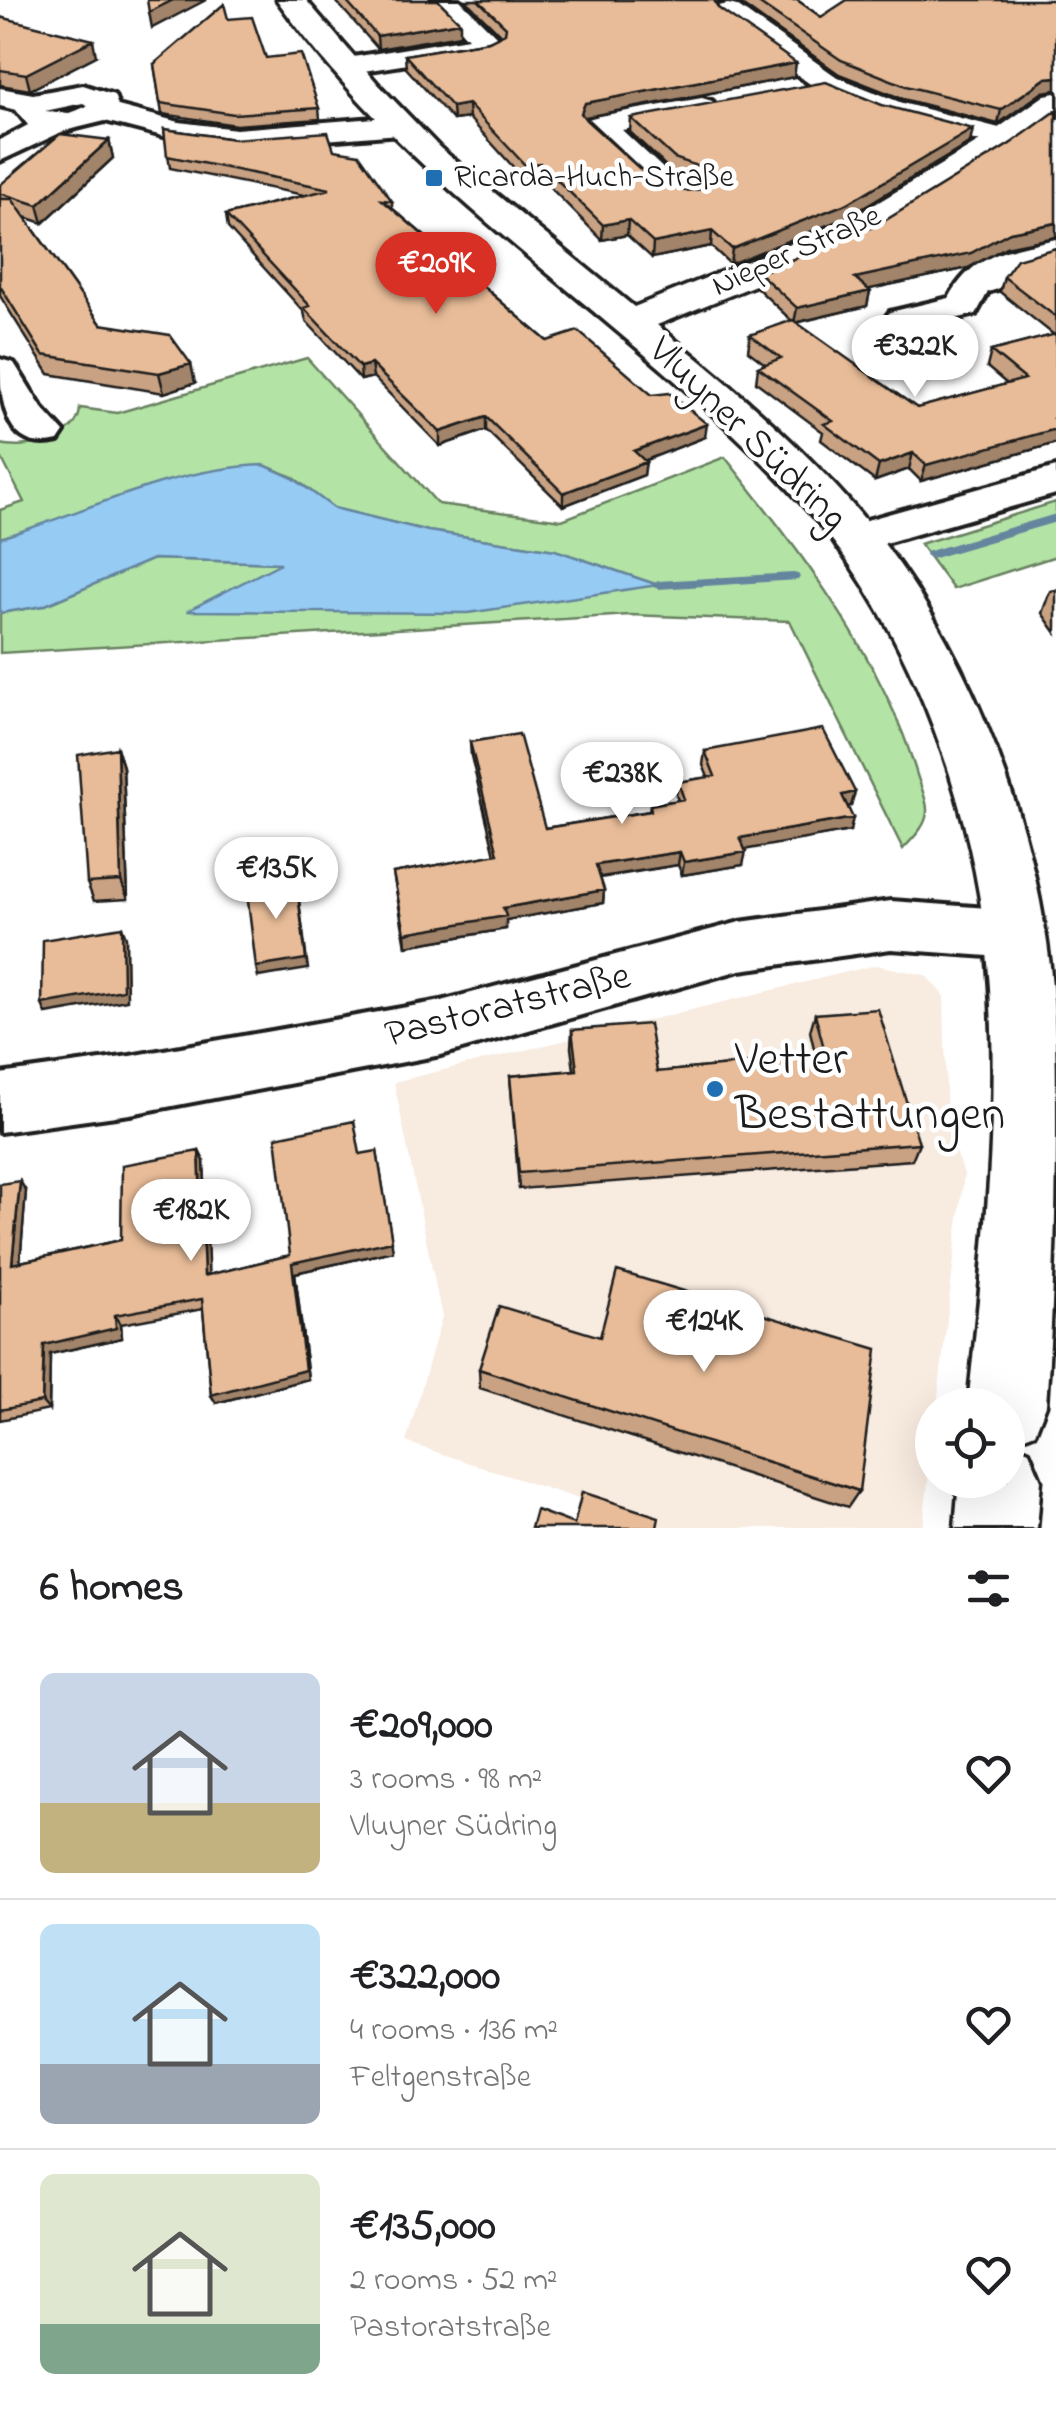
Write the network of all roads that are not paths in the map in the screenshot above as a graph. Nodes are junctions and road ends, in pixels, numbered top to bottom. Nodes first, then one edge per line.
1 (291, 0) edge
2 (445, 0) edge
3 (728, 12) edge
4 (346, 66) junction
5 (827, 83) junction
6 (792, 90) edge
7 (0, 98) edge
8 (738, 100) edge
9 (1056, 102) edge
10 (45, 114) junction
11 (400, 125) junction
12 (1004, 139) junction
13 (0, 152) edge
14 (688, 193) edge
15 (1056, 249) edge
16 (903, 320) dead end
17 (630, 322) junction
18 (0, 370) edge
19 (44, 432) dead end
20 (1056, 480) edge
21 (854, 538) junction
22 (1030, 961) edge
23 (0, 1102) edge
24 (1009, 1388) edge
25 (998, 1498) edge
26 (996, 1528) edge

1 - 4 street, Vluyner Südring
2 - 4 street
3 - 5 street
4 - 11 street, Vluyner Südring
5 - 6 street
5 - 12 street
7 - 10 street
8 - 14 street
9 - 12 street, Nieper Straße
10 - 11 street
10 - 13 street
11 - 17 street, Vluyner Südring
12 - 17 street, Nieper Straße
15 - 16 street
17 - 21 street, Vluyner Südring
18 - 19 street
20 - 21 street
21 - 22 street, Vluyner Südring
22 - 23 street, Pastoratstraße
22 - 24 street, Vluyner Südring
25 - 26 street

